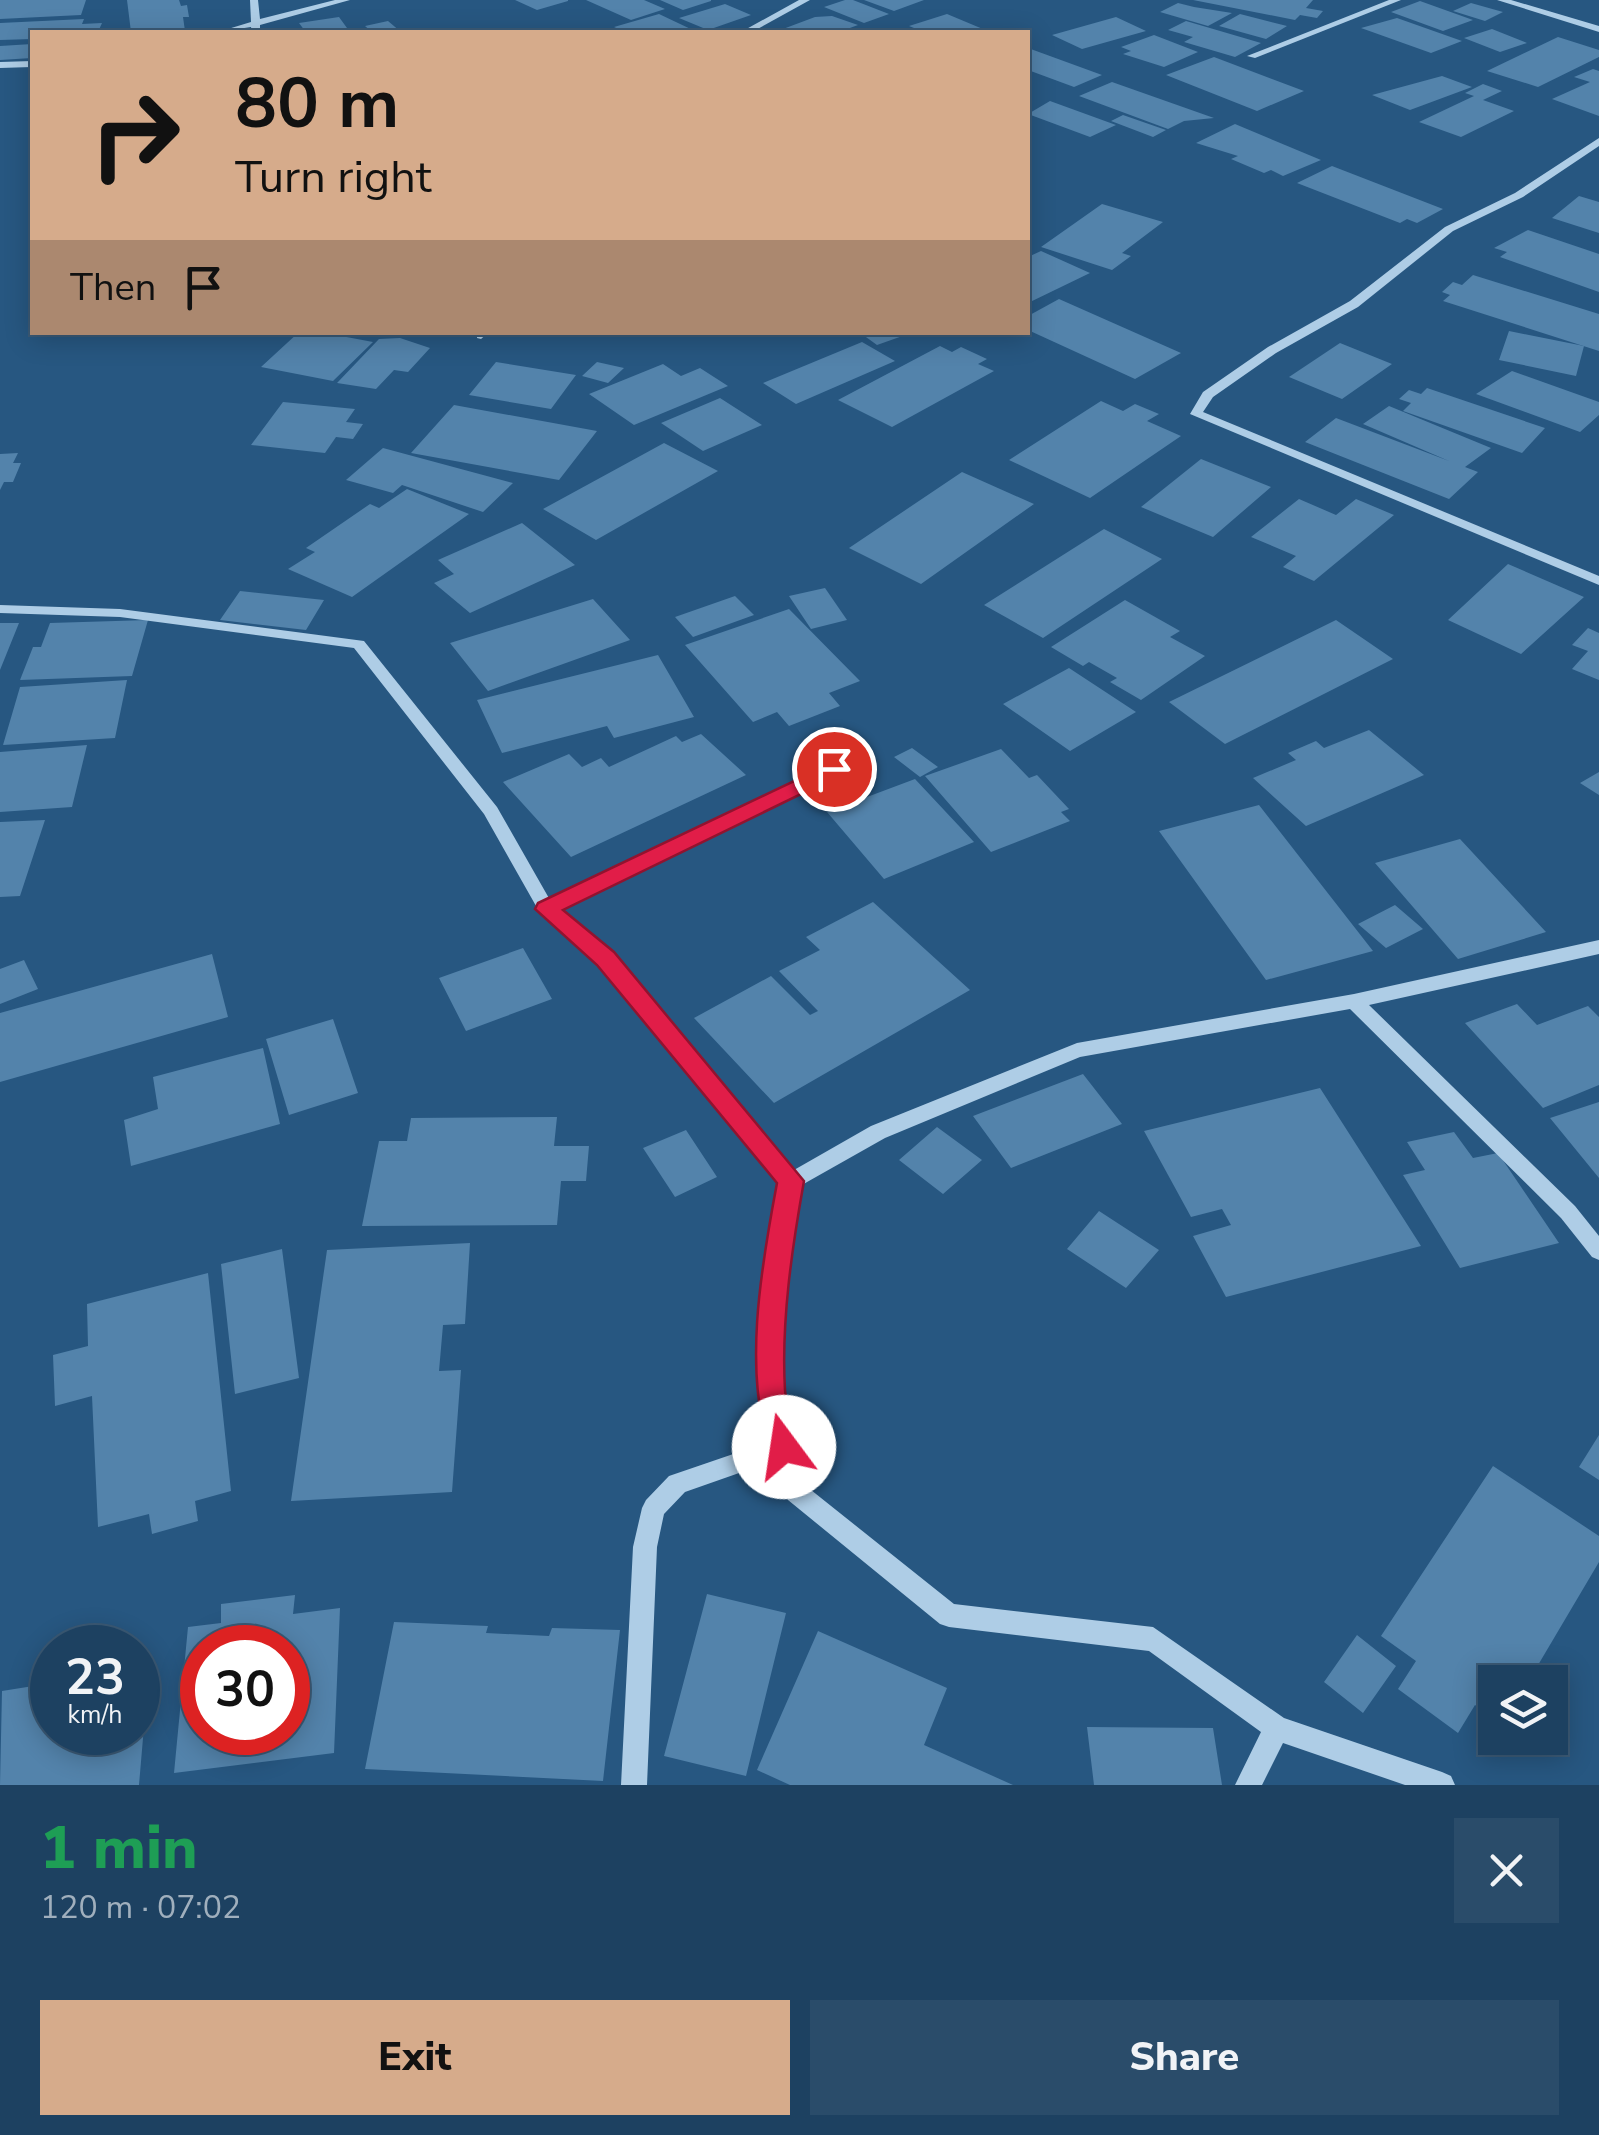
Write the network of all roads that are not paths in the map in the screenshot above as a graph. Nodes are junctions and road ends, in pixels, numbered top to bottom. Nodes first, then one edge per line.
1 (254, 0) edge
2 (346, 0) edge
3 (806, 0) edge
4 (1397, 0) edge
5 (1501, 0) edge
6 (256, 29) edge
7 (1599, 29) edge
8 (750, 30) edge
9 (1252, 56) dead end
10 (30, 64) edge
11 (0, 66) edge
12 (1599, 141) edge
13 (1599, 582) edge
14 (0, 609) edge
15 (860, 758) dead end
16 (546, 909) junction
17 (1599, 947) edge
18 (1354, 1002) junction
19 (791, 1181) junction
20 (1599, 1251) edge
21 (784, 1447) junction
22 (1277, 1728) junction
23 (634, 1785) edge
24 (1248, 1785) edge
25 (1442, 1785) edge

1 - 6 street
2 - 6 street
3 - 8 street
4 - 9 street
5 - 7 street
10 - 11 street
12 - 13 street
14 - 16 street
15 - 16 street
16 - 19 street
17 - 18 street
18 - 19 street
18 - 20 street
19 - 21 street
21 - 22 street
21 - 23 street
22 - 24 street
22 - 25 street

